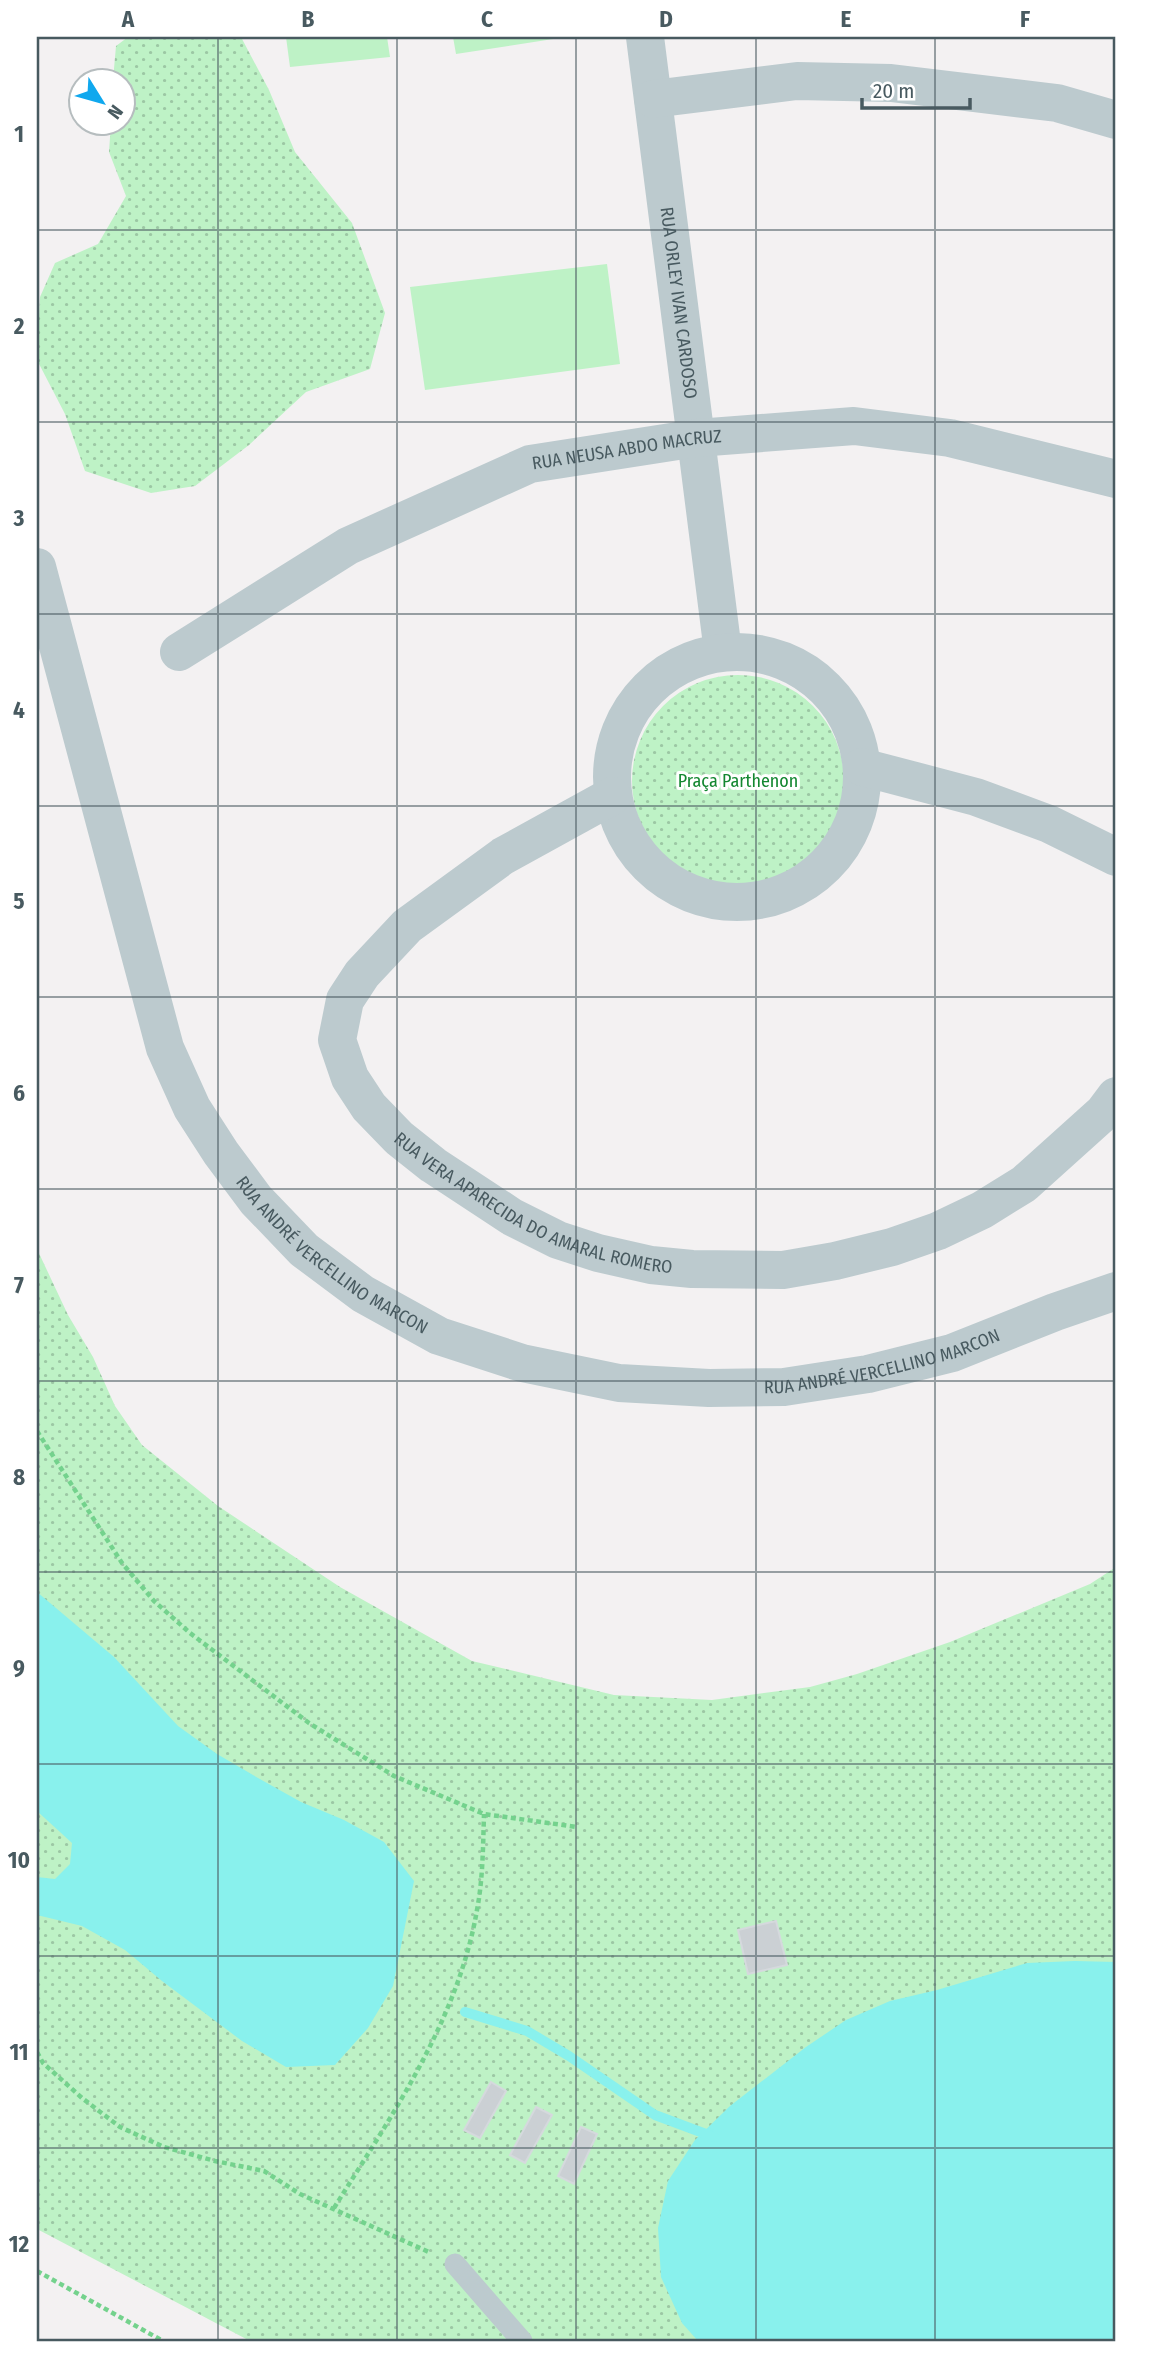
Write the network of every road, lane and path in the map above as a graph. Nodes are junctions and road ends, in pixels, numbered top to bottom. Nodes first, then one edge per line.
1 (645, 37) edge
2 (653, 99) junction
3 (1116, 120) edge
4 (697, 438) junction
5 (1116, 479) edge
6 (37, 567) edge
7 (179, 652) dead end
8 (723, 652) junction
9 (862, 767) junction
10 (612, 796) junction
11 (1116, 857) edge
12 (1116, 1096) edge
13 (1116, 1261) edge
14 (1116, 1292) edge
15 (1055, 1312) junction
16 (37, 1431) edge
17 (484, 1814) junction
18 (577, 1827) dead end
19 (37, 2052) edge
20 (334, 2208) junction
21 (455, 2264) joint
22 (37, 2271) edge
23 (163, 2341) edge
24 (522, 2341) edge

1 - 2 street, RUA ORLEY IVAN CARDOSO
2 - 3 street
2 - 4 street, RUA ORLEY IVAN CARDOSO
4 - 5 street, RUA NEUSA ABDO MACRUZ
4 - 7 street, RUA NEUSA ABDO MACRUZ
4 - 8 street, RUA ORLEY IVAN CARDOSO
6 - 15 street, RUA ANDRÉ VERCELLINO MARCON
8 - 9 street
8 - 10 street
9 - 10 street
9 - 11 street
10 - 12 street, RUA VERA APARECIDA DO AMARAL ROMERO
13 - 15 street, RUA ANDRÉ VERCELLINO MARCON
14 - 15 street, RUA ANDRÉ VERCELLINO MARCON
16 - 17 path
17 - 18 path
17 - 20 path
19 - 20 path
20 - 21 path
21 - 24 lane
22 - 23 path

